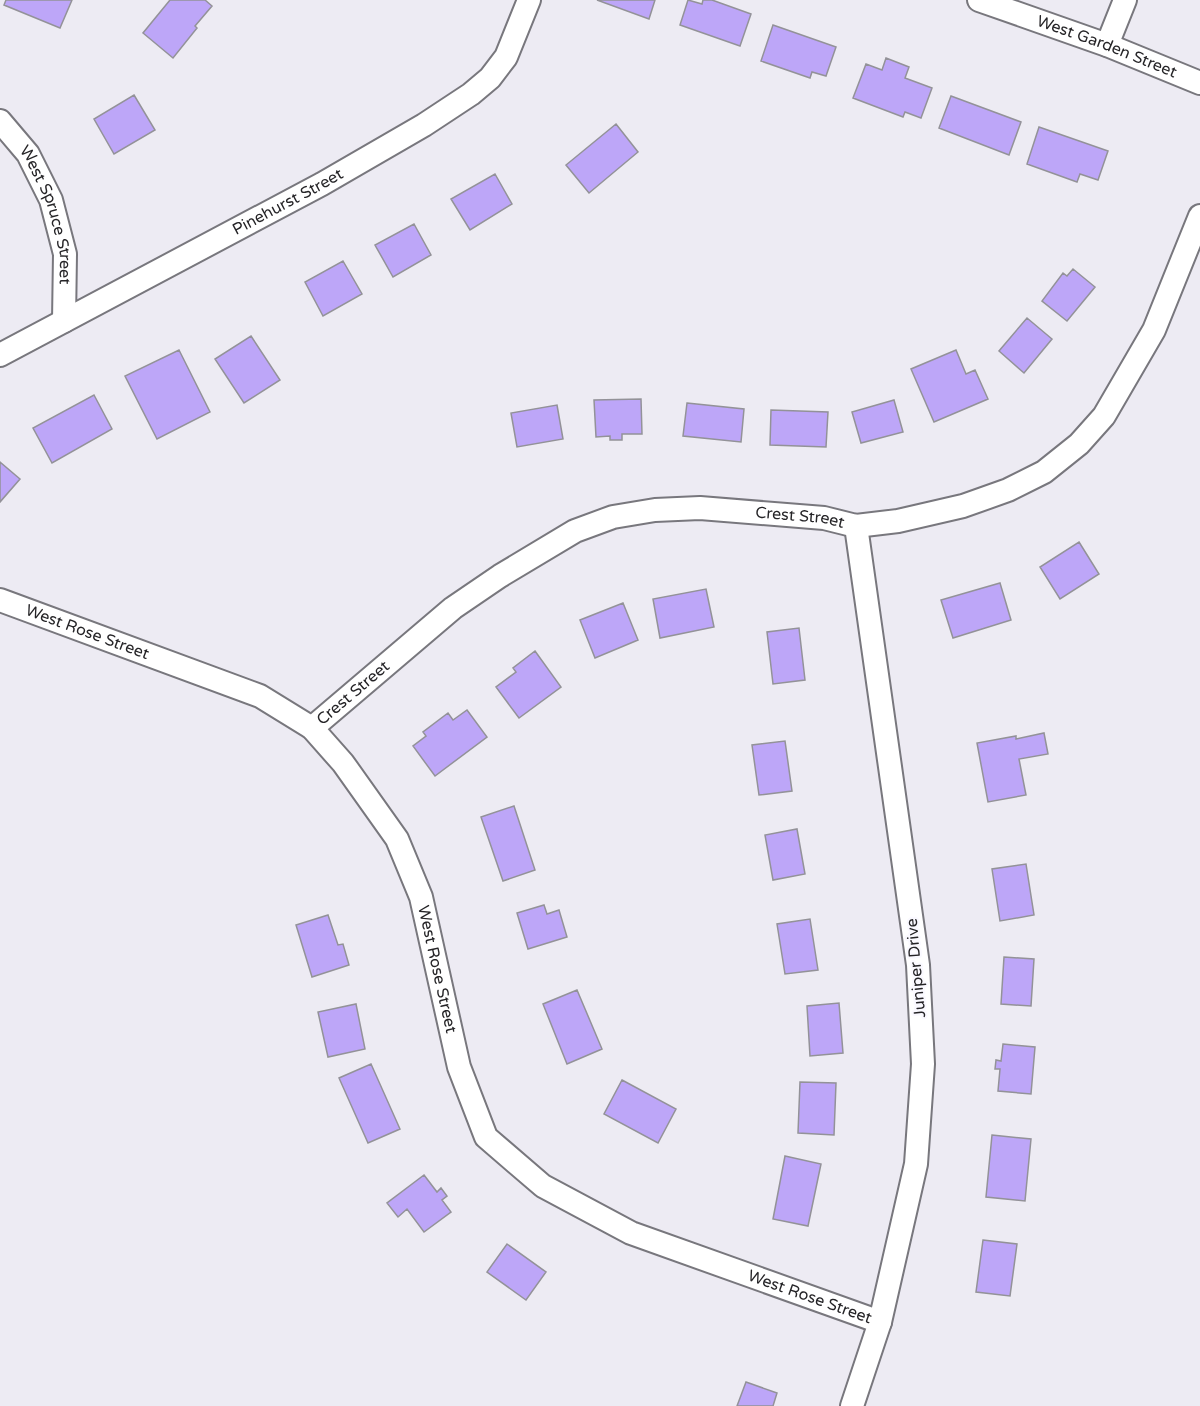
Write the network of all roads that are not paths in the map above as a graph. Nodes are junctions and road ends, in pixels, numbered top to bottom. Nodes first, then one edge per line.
1 (529, 0) edge
2 (979, 0) edge
3 (1125, 0) edge
4 (1107, 45) junction
5 (1200, 82) edge
6 (0, 121) edge
7 (1200, 216) edge
8 (64, 321) junction
9 (0, 355) edge
10 (856, 525) junction
11 (0, 600) edge
12 (312, 728) junction
13 (880, 1322) junction
14 (852, 1406) edge

1 - 8 street, Pinehurst Street
2 - 4 street, West Garden Street
3 - 4 street
4 - 5 street, West Garden Street
6 - 8 street, West Spruce Street
7 - 10 street, Crest Street
8 - 9 street, Pinehurst Street
10 - 12 street, Crest Street
10 - 13 street, Juniper Drive
11 - 12 street, West Rose Street
12 - 13 street, West Rose Street
13 - 14 street, Juniper Drive

